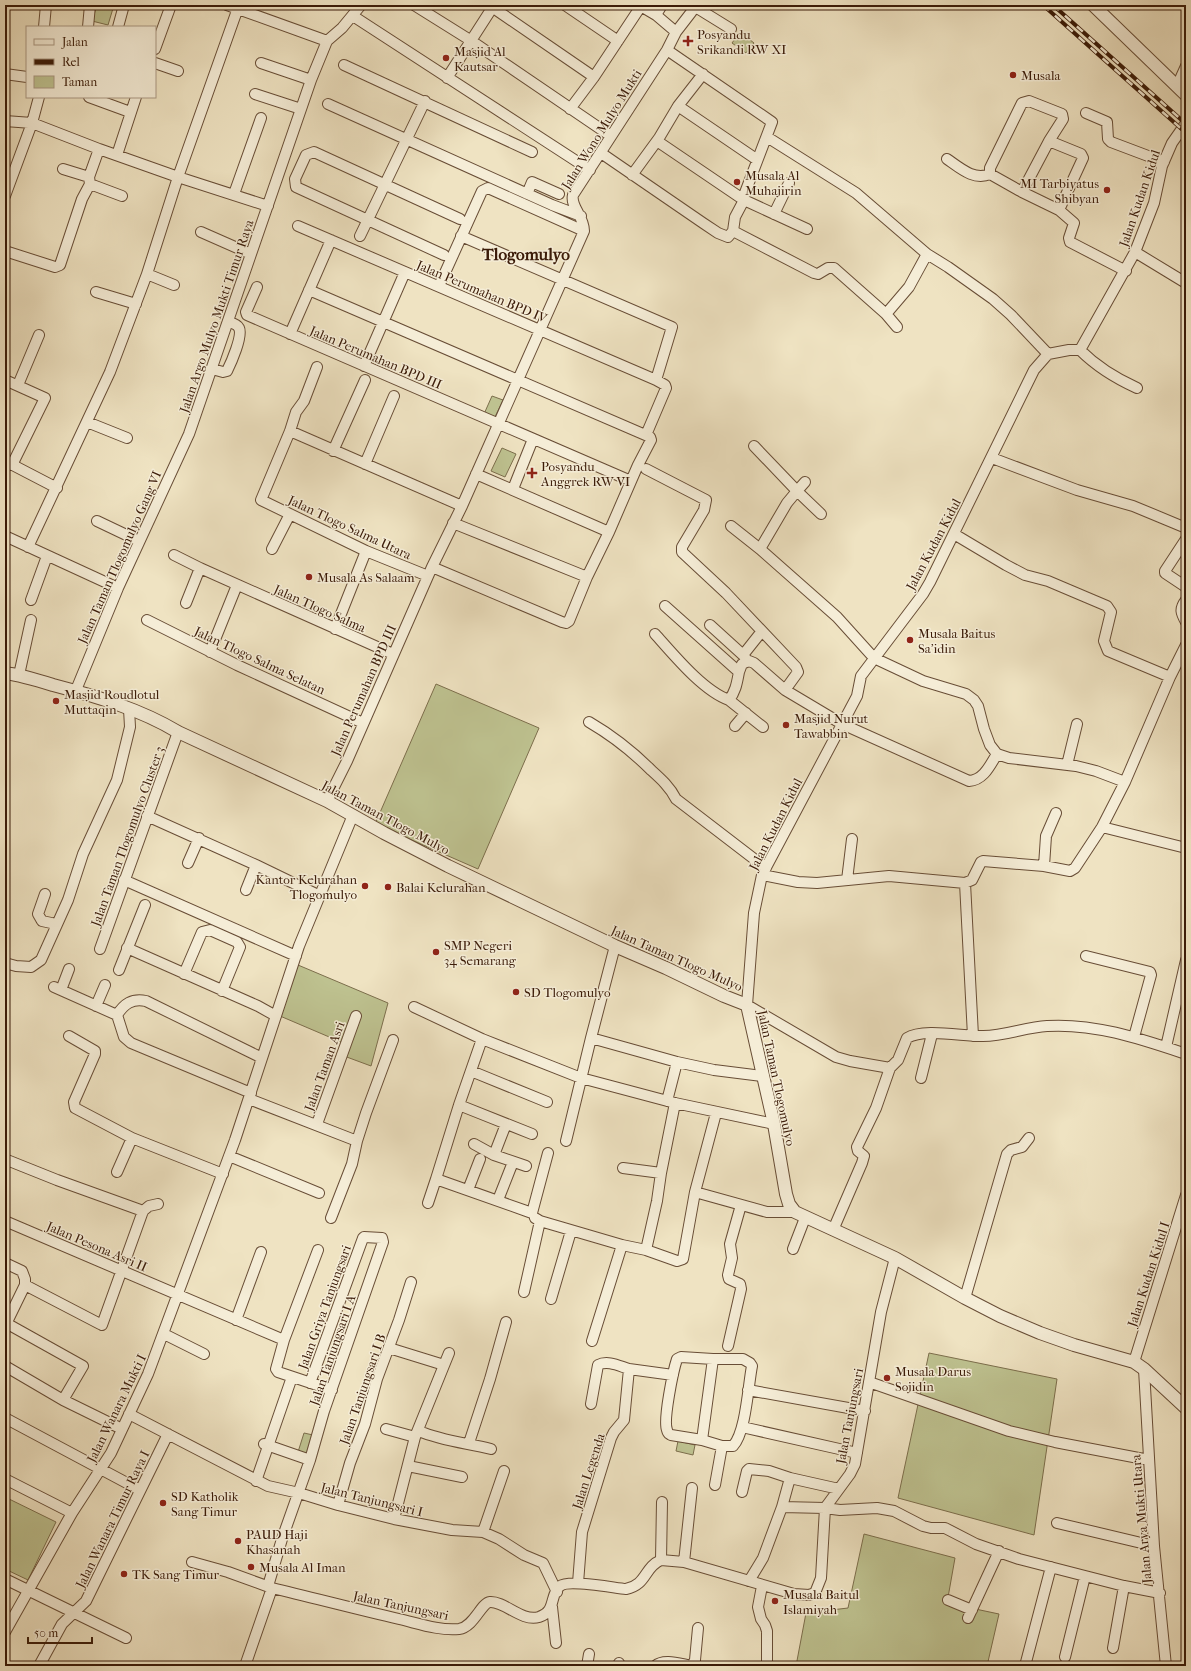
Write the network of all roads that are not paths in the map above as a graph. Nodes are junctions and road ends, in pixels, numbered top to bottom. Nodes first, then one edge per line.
1 (46, 5) edge
2 (90, 5) edge
3 (124, 5) edge
4 (171, 5) edge
5 (227, 5) edge
6 (361, 5) edge
7 (414, 5) edge
8 (565, 5) edge
9 (642, 5) edge
10 (1093, 5) edge
11 (492, 6) edge
12 (239, 7) edge
13 (658, 11) edge
14 (353, 16) junction
15 (44, 26) edge
16 (88, 26) edge
17 (118, 26) edge
18 (731, 29) dead end
19 (676, 32) junction
20 (470, 40) junction
21 (327, 41) junction
22 (618, 41) junction
23 (156, 45) edge
24 (667, 50) junction
25 (156, 62) edge
26 (261, 63) dead end
27 (344, 65) dead end
28 (1186, 66) edge
29 (178, 71) dead end
30 (5, 74) edge
31 (703, 74) junction
32 (26, 77) edge
33 (594, 77) junction
34 (447, 78) junction
35 (311, 80) junction
36 (1177, 86) junction
37 (255, 94) dead end
38 (1186, 95) edge
39 (39, 98) edge
40 (92, 98) edge
41 (136, 98) edge
42 (424, 102) junction
43 (328, 104) dead end
44 (678, 106) junction
45 (301, 109) junction
46 (570, 109) junction
47 (130, 112) junction
48 (1086, 112) dead end
49 (261, 118) dead end
50 (5, 121) edge
51 (32, 123) junction
52 (1186, 123) edge
53 (611, 136) junction
54 (767, 137) junction
55 (406, 139) junction
56 (1050, 140) junction
57 (657, 141) junction
58 (99, 149) junction
59 (532, 152) dead end
60 (601, 153) junction
61 (117, 155) junction
62 (756, 159) junction
63 (947, 159) dead end
64 (1164, 162) junction
65 (63, 168) dead end
66 (10, 169) edge
67 (590, 170) junction
68 (990, 174) junction
69 (632, 175) junction
70 (178, 177) junction
71 (89, 180) junction
72 (789, 183) dead end
73 (385, 184) junction
74 (1022, 192) junction
75 (234, 194) junction
76 (527, 194) junction
77 (559, 194) dead end
78 (5, 196) edge
79 (122, 196) dead end
80 (743, 200) junction
81 (268, 206) junction
82 (1059, 210) junction
83 (774, 214) junction
84 (581, 216) junction
85 (460, 219) dead end
86 (368, 220) junction
87 (298, 226) dead end
88 (807, 229) dead end
89 (584, 231) junction
90 (200, 232) dead end
91 (731, 234) junction
92 (360, 236) dead end
93 (461, 236) junction
94 (331, 240) junction
95 (5, 251) edge
96 (1135, 252) junction
97 (251, 254) junction
98 (927, 254) junction
99 (444, 255) dead end
100 (1126, 271) junction
101 (405, 272) junction
102 (147, 274) junction
103 (563, 280) junction
104 (1186, 283) edge
105 (174, 285) dead end
106 (439, 286) junction
107 (257, 287) dead end
108 (309, 290) junction
109 (96, 292) dead end
110 (136, 304) junction
111 (886, 314) junction
112 (383, 322) junction
113 (231, 323) junction
114 (897, 327) dead end
115 (539, 330) junction
116 (290, 334) junction
117 (39, 335) dead end
118 (1080, 350) junction
119 (1048, 354) junction
120 (364, 366) junction
121 (317, 367) dead end
122 (216, 370) junction
123 (5, 380) edge
124 (366, 380) dead end
125 (517, 380) junction
126 (656, 380) junction
127 (18, 385) junction
128 (1137, 388) dead end
129 (394, 396) dead end
130 (87, 422) junction
131 (498, 424) junction
132 (290, 431) junction
133 (189, 434) joint
134 (646, 435) junction
135 (127, 438) dead end
136 (533, 439) junction
137 (754, 446) dead end
138 (333, 450) junction
139 (992, 458) junction
140 (8, 463) edge
141 (365, 464) junction
142 (646, 468) dead end
143 (476, 474) junction
144 (631, 481) junction
145 (806, 482) dead end
146 (57, 488) junction
147 (512, 489) junction
148 (797, 491) junction
149 (462, 506) junction
150 (290, 514) junction
151 (821, 514) dead end
152 (98, 521) dead end
153 (454, 523) junction
154 (731, 526) dead end
155 (1186, 528) edge
156 (608, 534) junction
157 (954, 534) junction
158 (5, 536) edge
159 (1186, 539) edge
160 (139, 541) junction
161 (28, 547) junction
162 (272, 549) dead end
163 (760, 549) junction
164 (366, 550) junction
165 (174, 555) dead end
166 (46, 556) junction
167 (200, 568) junction
168 (430, 572) junction
169 (587, 577) junction
170 (237, 585) junction
171 (1186, 587) edge
172 (118, 588) junction
173 (31, 600) dead end
174 (1186, 600) edge
175 (186, 602) dead end
176 (665, 606) dead end
177 (31, 620) dead end
178 (147, 620) dead end
179 (1186, 622) edge
180 (710, 625) dead end
181 (335, 629) junction
182 (762, 631) junction
183 (655, 634) dead end
184 (1186, 646) edge
185 (210, 652) junction
186 (393, 654) junction
187 (746, 658) junction
188 (874, 658) junction
189 (739, 672) junction
190 (5, 674) edge
191 (19, 675) junction
192 (1170, 676) junction
193 (76, 690) junction
194 (785, 690) junction
195 (729, 700) junction
196 (129, 709) junction
197 (746, 713) junction
198 (589, 722) dead end
199 (363, 723) junction
200 (842, 724) junction
201 (1077, 724) dead end
202 (735, 726) dead end
203 (763, 727) dead end
204 (178, 732) junction
205 (997, 754) junction
206 (1067, 765) junction
207 (1124, 782) junction
208 (327, 801) junction
209 (1056, 814) dead end
210 (353, 815) junction
211 (148, 816) junction
212 (1102, 827) junction
213 (199, 838) junction
214 (852, 840) dead end
215 (1186, 848) edge
216 (188, 863) dead end
217 (256, 865) junction
218 (1044, 866) junction
219 (764, 872) junction
220 (124, 880) junction
221 (847, 880) junction
222 (965, 883) junction
223 (246, 890) dead end
224 (45, 894) dead end
225 (320, 896) junction
226 (145, 905) dead end
227 (56, 924) junction
228 (615, 946) junction
229 (127, 948) junction
230 (100, 949) dead end
231 (296, 956) junction
232 (1086, 956) dead end
233 (1186, 960) edge
234 (5, 963) edge
235 (69, 969) dead end
236 (119, 970) dead end
237 (184, 974) junction
238 (105, 985) dead end
239 (222, 991) junction
240 (747, 1005) junction
241 (96, 1006) junction
242 (414, 1007) dead end
243 (117, 1015) junction
244 (276, 1016) junction
245 (356, 1016) dead end
246 (932, 1034) junction
247 (69, 1036) dead end
248 (973, 1036) junction
249 (1134, 1037) junction
250 (591, 1038) junction
251 (482, 1039) junction
252 (393, 1040) dead end
253 (1166, 1047) junction
254 (1186, 1054) edge
255 (262, 1058) junction
256 (677, 1062) junction
257 (890, 1068) junction
258 (471, 1071) junction
259 (762, 1076) junction
260 (581, 1078) junction
261 (921, 1078) dead end
262 (250, 1096) junction
263 (547, 1102) dead end
264 (671, 1102) junction
265 (459, 1105) junction
266 (716, 1113) junction
267 (317, 1124) junction
268 (506, 1124) junction
269 (774, 1124) junction
270 (532, 1134) dead end
271 (132, 1138) junction
272 (1029, 1138) dead end
273 (357, 1141) junction
274 (566, 1141) dead end
275 (474, 1144) dead end
276 (548, 1153) dead end
277 (494, 1154) junction
278 (229, 1156) junction
279 (480, 1159) dead end
280 (7, 1160) dead end
281 (513, 1162) junction
282 (526, 1166) dead end
283 (623, 1168) dead end
284 (117, 1172) dead end
285 (660, 1173) junction
286 (222, 1174) junction
287 (436, 1179) junction
288 (468, 1190) junction
289 (696, 1192) junction
290 (319, 1193) dead end
291 (1186, 1194) edge
292 (498, 1200) junction
293 (428, 1203) dead end
294 (158, 1204) dead end
295 (741, 1205) junction
296 (143, 1211) junction
297 (532, 1213) junction
298 (800, 1215) junction
299 (331, 1218) dead end
300 (5, 1221) edge
301 (540, 1221) junction
302 (1181, 1227) edge
303 (833, 1230) junction
304 (571, 1231) junction
305 (362, 1240) joint
306 (622, 1245) junction
307 (793, 1249) dead end
308 (318, 1250) dead end
309 (646, 1250) junction
310 (261, 1252) dead end
311 (895, 1258) junction
312 (5, 1263) edge
313 (122, 1271) junction
314 (412, 1282) dead end
315 (25, 1285) junction
316 (524, 1292) dead end
317 (179, 1294) junction
318 (965, 1298) junction
319 (551, 1299) dead end
320 (236, 1320) junction
321 (506, 1322) dead end
322 (6, 1324) edge
323 (164, 1334) junction
324 (284, 1340) junction
325 (592, 1341) dead end
326 (728, 1346) dead end
327 (389, 1348) junction
328 (449, 1353) dead end
329 (204, 1354) dead end
330 (713, 1358) junction
331 (1134, 1362) junction
332 (444, 1365) junction
333 (5, 1366) edge
334 (1144, 1369) junction
335 (629, 1370) junction
336 (674, 1375) junction
337 (290, 1376) junction
338 (870, 1382) junction
339 (310, 1383) junction
340 (332, 1390) junction
341 (748, 1390) junction
342 (63, 1400) junction
343 (591, 1404) dead end
344 (1186, 1408) edge
345 (865, 1411) junction
346 (129, 1414) junction
347 (5, 1418) edge
348 (742, 1427) junction
349 (122, 1429) junction
350 (386, 1429) dead end
351 (168, 1434) junction
352 (417, 1434) junction
353 (702, 1440) junction
354 (469, 1443) junction
355 (266, 1445) junction
356 (722, 1446) junction
357 (491, 1449) dead end
358 (857, 1453) junction
359 (310, 1460) junction
360 (1148, 1460) junction
361 (408, 1466) junction
362 (101, 1469) junction
363 (504, 1471) dead end
364 (462, 1477) dead end
365 (790, 1478) junction
366 (5, 1479) edge
367 (254, 1480) junction
368 (715, 1485) dead end
369 (692, 1488) dead end
370 (839, 1488) junction
371 (140, 1490) junction
372 (742, 1492) dead end
373 (299, 1493) junction
374 (662, 1502) dead end
375 (338, 1505) junction
376 (782, 1507) junction
377 (825, 1508) junction
378 (72, 1512) junction
379 (394, 1520) junction
380 (1057, 1523) dead end
381 (483, 1532) junction
382 (1154, 1546) junction
383 (999, 1551) junction
384 (660, 1560) junction
385 (192, 1562) dead end
386 (684, 1562) junction
387 (1051, 1567) junction
388 (1085, 1576) junction
389 (5, 1579) edge
390 (749, 1581) junction
391 (578, 1583) junction
392 (762, 1586) junction
393 (1124, 1586) junction
394 (270, 1587) junction
395 (28, 1590) junction
396 (557, 1592) junction
397 (1160, 1593) junction
398 (948, 1600) dead end
399 (552, 1607) junction
400 (75, 1612) junction
401 (698, 1628) dead end
402 (5, 1632) edge
403 (126, 1638) dead end
404 (556, 1643) dead end
405 (1113, 1648) dead end
406 (589, 1654) dead end
407 (1065, 1657) dead end
408 (39, 1666) edge
409 (245, 1666) edge
410 (587, 1666) edge
411 (655, 1666) edge
412 (692, 1666) edge
413 (767, 1666) edge
414 (1025, 1666) edge
415 (1166, 1666) edge

1 - 15 street
2 - 16 street
3 - 17 street
4 - 23 street
5 - 12 street
6 - 14 street
7 - 20 street
8 - 22 street
9 - 13 street
9 - 22 street
10 - 36 street
11 - 20 street
11 - 33 street
12 - 21 street
12 - 70 street
13 - 19 street
14 - 21 street
14 - 34 street
18 - 19 street, Jalan Wono Mulyo Mukti
19 - 24 street, Jalan Wono Mulyo Mukti
20 - 34 street
20 - 46 street
21 - 35 street, Jalan Argo Mulyo Mukti Timur Raya
22 - 33 street
24 - 31 street
24 - 53 street, Jalan Wono Mulyo Mukti
25 - 29 street
26 - 35 street
27 - 42 street
28 - 36 street
30 - 32 street
31 - 44 street
31 - 54 street
33 - 46 street
34 - 67 street
35 - 45 street, Jalan Argo Mulyo Mukti Timur Raya
36 - 38 street
37 - 45 street
39 - 51 street
40 - 47 street
41 - 47 street
42 - 55 street
42 - 59 street
43 - 55 street
44 - 57 street
44 - 62 street
45 - 81 street, Jalan Argo Mulyo Mukti Timur Raya
46 - 53 street
47 - 61 street
48 - 64 street
49 - 75 street
50 - 51 street, Jalan Argo Mulyo Mukti Timur Raya
51 - 58 street, Jalan Argo Mulyo Mukti Timur Raya
51 - 66 street
52 - 64 street, Jalan Kudan Kidul
53 - 60 street, Jalan Wono Mulyo Mukti
54 - 62 street
54 - 98 street
55 - 73 street
55 - 76 street
56 - 68 street
56 - 74 street
56 - 82 street
57 - 69 street
57 - 80 street
58 - 61 street, Jalan Argo Mulyo Mukti Timur Raya
58 - 71 street
60 - 67 street, Jalan Wono Mulyo Mukti
60 - 69 street
61 - 70 street, Jalan Argo Mulyo Mukti Timur Raya
62 - 80 street
63 - 68 street
64 - 96 street, Jalan Kudan Kidul
65 - 71 street
66 - 78 street
67 - 84 street, Jalan Wono Mulyo Mukti
68 - 74 street
69 - 91 street
70 - 75 street, Jalan Argo Mulyo Mukti Timur Raya
70 - 102 street
71 - 79 street
71 - 95 street
72 - 83 street
73 - 85 street
73 - 86 street
73 - 86 street
74 - 82 street
75 - 81 street, Jalan Argo Mulyo Mukti Timur Raya
76 - 77 street
76 - 84 street
80 - 83 street
80 - 91 street
81 - 97 street, Jalan Argo Mulyo Mukti Timur Raya
82 - 100 street
83 - 88 street
84 - 89 street, Jalan Wono Mulyo Mukti
86 - 92 street
86 - 99 street
87 - 94 street, Jalan Perumahan BPD IV
89 - 93 street
89 - 103 street
90 - 97 street
91 - 111 street
93 - 103 street
93 - 106 street
94 - 101 street, Jalan Perumahan BPD IV
94 - 108 street
96 - 100 street, Jalan Kudan Kidul
96 - 104 street
97 - 113 street, Jalan Argo Mulyo Mukti Timur Raya
98 - 111 street
98 - 119 street
100 - 118 street, Jalan Kudan Kidul
101 - 106 street, Jalan Perumahan BPD IV
101 - 112 street
102 - 105 street
102 - 110 street
103 - 115 street
103 - 126 street
106 - 115 street, Jalan Perumahan BPD IV
107 - 116 street, Jalan Perumahan BPD III
108 - 112 street
108 - 116 street
109 - 110 street
110 - 130 street
111 - 114 street
112 - 120 street
112 - 125 street
113 - 122 street, Jalan Argo Mulyo Mukti Timur Raya
113 - 122 street
115 - 125 street, Jalan Perumahan BPD III
115 - 126 street, Jalan Perumahan BPD IV
116 - 120 street, Jalan Perumahan BPD III
117 - 127 street
118 - 119 street
118 - 128 street
119 - 139 street, Jalan Kudan Kidul
120 - 131 street, Jalan Perumahan BPD III
121 - 132 street
122 - 133 street, Jalan Argo Mulyo Mukti Timur Raya
123 - 127 street
124 - 138 street
125 - 131 street, Jalan Perumahan BPD III
125 - 134 street
126 - 134 street
127 - 140 street
129 - 141 street
130 - 135 street
130 - 146 street
131 - 136 street
131 - 143 street, Jalan Perumahan BPD III
132 - 138 street
132 - 150 street, Jalan Tlogo Salma Utara
133 - 160 street, Jalan Taman Tlogomulyo Gang VI
134 - 144 street
136 - 144 street
136 - 147 street
137 - 148 street
138 - 141 street
139 - 155 street
139 - 157 street, Jalan Kudan Kidul
140 - 146 street
141 - 149 street
142 - 182 street
143 - 147 street
143 - 149 street, Jalan Perumahan BPD III
144 - 156 street
145 - 148 street
146 - 161 street
147 - 156 street
148 - 151 street
148 - 163 street
149 - 153 street, Jalan Perumahan BPD III
150 - 162 street
150 - 164 street, Jalan Tlogo Salma Utara
152 - 160 street
153 - 168 street, Jalan Perumahan BPD III
153 - 169 street
154 - 163 street
156 - 169 street
157 - 188 street, Jalan Kudan Kidul
157 - 192 street
158 - 161 street
159 - 171 street
160 - 172 street, Jalan Taman Tlogomulyo Gang VI
161 - 166 street
163 - 188 street
164 - 168 street, Jalan Tlogo Salma Utara
164 - 181 street
165 - 167 street, Jalan Tlogo Salma
166 - 172 street
166 - 173 street
167 - 170 street, Jalan Tlogo Salma
167 - 175 street
168 - 169 street
168 - 186 street, Jalan Perumahan BPD III
170 - 181 street, Jalan Tlogo Salma
170 - 185 street
172 - 193 street, Jalan Taman Tlogomulyo Gang VI
174 - 179 street
176 - 189 street
177 - 191 street
178 - 185 street, Jalan Tlogo Salma Selatan
180 - 187 street
181 - 186 street, Jalan Tlogo Salma
182 - 187 street
182 - 194 street
183 - 195 street
184 - 192 street
185 - 199 street, Jalan Tlogo Salma Selatan
186 - 199 street, Jalan Perumahan BPD III
187 - 189 street
187 - 194 street
188 - 200 street, Jalan Kudan Kidul
188 - 205 street
189 - 195 street
190 - 191 street, Jalan Taman Tlogo Mulyo
191 - 193 street, Jalan Taman Tlogo Mulyo
192 - 207 street
193 - 196 street, Jalan Taman Tlogo Mulyo
194 - 200 street
195 - 197 street
196 - 204 street, Jalan Taman Tlogo Mulyo
196 - 227 street
197 - 202 street
197 - 203 street
198 - 219 street
199 - 208 street, Jalan Perumahan BPD III
200 - 205 street
200 - 219 street, Jalan Kudan Kidul
201 - 206 street
204 - 208 street, Jalan Taman Tlogo Mulyo
204 - 211 street, Jalan Taman Tlogomulyo Cluster 3
205 - 206 street
206 - 207 street
207 - 212 street
208 - 210 street, Jalan Taman Tlogo Mulyo
209 - 218 street
210 - 225 street, Jalan Wanara Mukti I
210 - 228 street, Jalan Taman Tlogo Mulyo
211 - 213 street
211 - 220 street, Jalan Taman Tlogomulyo Cluster 3
212 - 215 street
212 - 218 street
213 - 216 street
213 - 217 street
214 - 221 street
217 - 223 street
217 - 225 street
218 - 222 street
219 - 221 street
219 - 240 street, Jalan Kudan Kidul
220 - 230 street, Jalan Taman Tlogomulyo Cluster 3
220 - 231 street
221 - 222 street
222 - 248 street
224 - 227 street
225 - 231 street, Jalan Wanara Mukti I
226 - 229 street
227 - 234 street
228 - 240 street, Jalan Taman Tlogo Mulyo
228 - 250 street
229 - 236 street
229 - 237 street
231 - 244 street, Jalan Wanara Mukti I
232 - 249 street
233 - 253 street
235 - 241 street
237 - 239 street
237 - 239 street
238 - 241 street
239 - 244 street
240 - 257 street, Jalan Taman Tlogomulyo
240 - 259 street, Jalan Taman Tlogomulyo
241 - 243 street
242 - 251 street
243 - 255 street
243 - 262 street, Jalan Taman Asri
244 - 255 street, Jalan Wanara Mukti I
245 - 267 street, Jalan Taman Asri
246 - 248 street
246 - 257 street
246 - 261 street
247 - 271 street
248 - 249 street
249 - 253 street
250 - 256 street
250 - 260 street
251 - 258 street
251 - 260 street
252 - 273 street
253 - 254 street
255 - 262 street, Jalan Wanara Mukti I
256 - 259 street
256 - 264 street
257 - 303 street
258 - 263 street
258 - 265 street
259 - 269 street, Jalan Taman Tlogomulyo
260 - 264 street
260 - 274 street
262 - 267 street, Jalan Taman Asri
262 - 278 street, Jalan Wanara Mukti I
264 - 266 street
264 - 285 street
265 - 268 street
265 - 287 street
266 - 269 street
266 - 289 street
267 - 273 street, Jalan Taman Asri
268 - 270 street
268 - 277 street
269 - 298 street, Jalan Taman Tlogomulyo
271 - 284 street
271 - 286 street
272 - 318 street
273 - 299 street
275 - 277 street
276 - 297 street
277 - 281 street
278 - 286 street, Jalan Wanara Mukti I
278 - 290 street
279 - 288 street
280 - 296 street
281 - 282 street
281 - 292 street
283 - 285 street
285 - 309 street
286 - 317 street, Jalan Wanara Mukti I
287 - 288 street
287 - 293 street
288 - 292 street
289 - 295 street
289 - 309 street
291 - 302 street, Jalan Kudan Kidul I
292 - 297 street
294 - 296 street
295 - 298 street
295 - 326 street
296 - 313 street
297 - 301 street
298 - 303 street
298 - 307 street
300 - 313 street, Jalan Pesona Asri II
301 - 304 street
301 - 316 street
302 - 331 street, Jalan Kudan Kidul I
303 - 311 street
304 - 306 street
304 - 319 street
305 - 339 street, Jalan Griya Tanjungsari
305 - 340 street, Jalan Tanjungsari I A
306 - 309 street
306 - 325 street
308 - 324 street, Jalan Griya Tanjungsari
310 - 320 street
311 - 318 street
311 - 338 street, Jalan Tanjungsari
312 - 315 street
313 - 315 street
313 - 317 street, Jalan Pesona Asri II
314 - 327 street, Jalan Tanjungsari I B
315 - 322 street
317 - 320 street, Jalan Pesona Asri II
317 - 323 street, Jalan Wanara Mukti I
318 - 331 street
320 - 324 street, Jalan Pesona Asri II
321 - 354 street
322 - 342 street
323 - 329 street
323 - 346 street, Jalan Wanara Mukti I
324 - 337 street, Jalan Griya Tanjungsari
327 - 332 street
327 - 375 street, Jalan Tanjungsari I B
328 - 332 street
330 - 336 street
330 - 341 street
330 - 353 street
331 - 334 street
332 - 352 street
333 - 342 street
334 - 344 street
334 - 360 street, Jalan Arya Mukti Utara
335 - 336 street
335 - 343 street
335 - 391 street, Jalan Legenda
336 - 353 street
337 - 339 street, Jalan Griya Tanjungsari
337 - 355 street, Jalan Griya Tanjungsari
338 - 345 street, Jalan Tanjungsari
338 - 360 street
339 - 340 street, Jalan Griya Tanjungsari
340 - 359 street, Jalan Tanjungsari I A
341 - 345 street
341 - 348 street
342 - 349 street
345 - 358 street, Jalan Tanjungsari
346 - 349 street, Jalan Wanara Mukti I
346 - 351 street, Jalan Tanjungsari I
347 - 362 street
348 - 356 street
348 - 358 street
349 - 362 street, Jalan Wanara Mukti I
350 - 352 street
351 - 367 street, Jalan Tanjungsari I
351 - 371 street, Jalan Wanara Timur Raya I
352 - 354 street
352 - 361 street
353 - 356 street
354 - 357 street
355 - 359 street
355 - 367 street, Jalan Griya Tanjungsari
356 - 368 street
358 - 370 street, Jalan Tanjungsari
359 - 373 street, Jalan Tanjungsari I A
360 - 382 street, Jalan Arya Mukti Utara
361 - 364 street
361 - 379 street
362 - 371 street
362 - 378 street, Jalan Wanara Mukti I
363 - 381 street
365 - 370 street
365 - 372 street
365 - 376 street
366 - 378 street
367 - 373 street, Jalan Tanjungsari I
369 - 386 street
370 - 377 street, Jalan Tanjungsari
371 - 400 street, Jalan Wanara Timur Raya I
373 - 375 street, Jalan Tanjungsari I
373 - 394 street
374 - 384 street
375 - 379 street, Jalan Tanjungsari I
376 - 377 street
376 - 390 street
377 - 383 street
377 - 392 street
378 - 395 street, Jalan Wanara Mukti I
379 - 381 street, Jalan Tanjungsari I
380 - 382 street
381 - 396 street, Jalan Tanjungsari I
382 - 397 street, Jalan Arya Mukti Utara
383 - 387 street
383 - 398 street
384 - 386 street
384 - 391 street
385 - 394 street
386 - 390 street
387 - 388 street
387 - 414 street
388 - 393 street
388 - 407 street
389 - 395 street
390 - 392 street
391 - 396 street
392 - 413 street
393 - 397 street
393 - 405 street
394 - 399 street, Jalan Tanjungsari
394 - 409 street
395 - 400 street
395 - 402 street, Jalan Wanara Mukti I
396 - 399 street
397 - 415 street, Jalan Arya Mukti Utara
399 - 404 street
400 - 403 street
400 - 408 street, Jalan Wanara Timur Raya I
401 - 412 street
406 - 410 street
411 - 412 street

